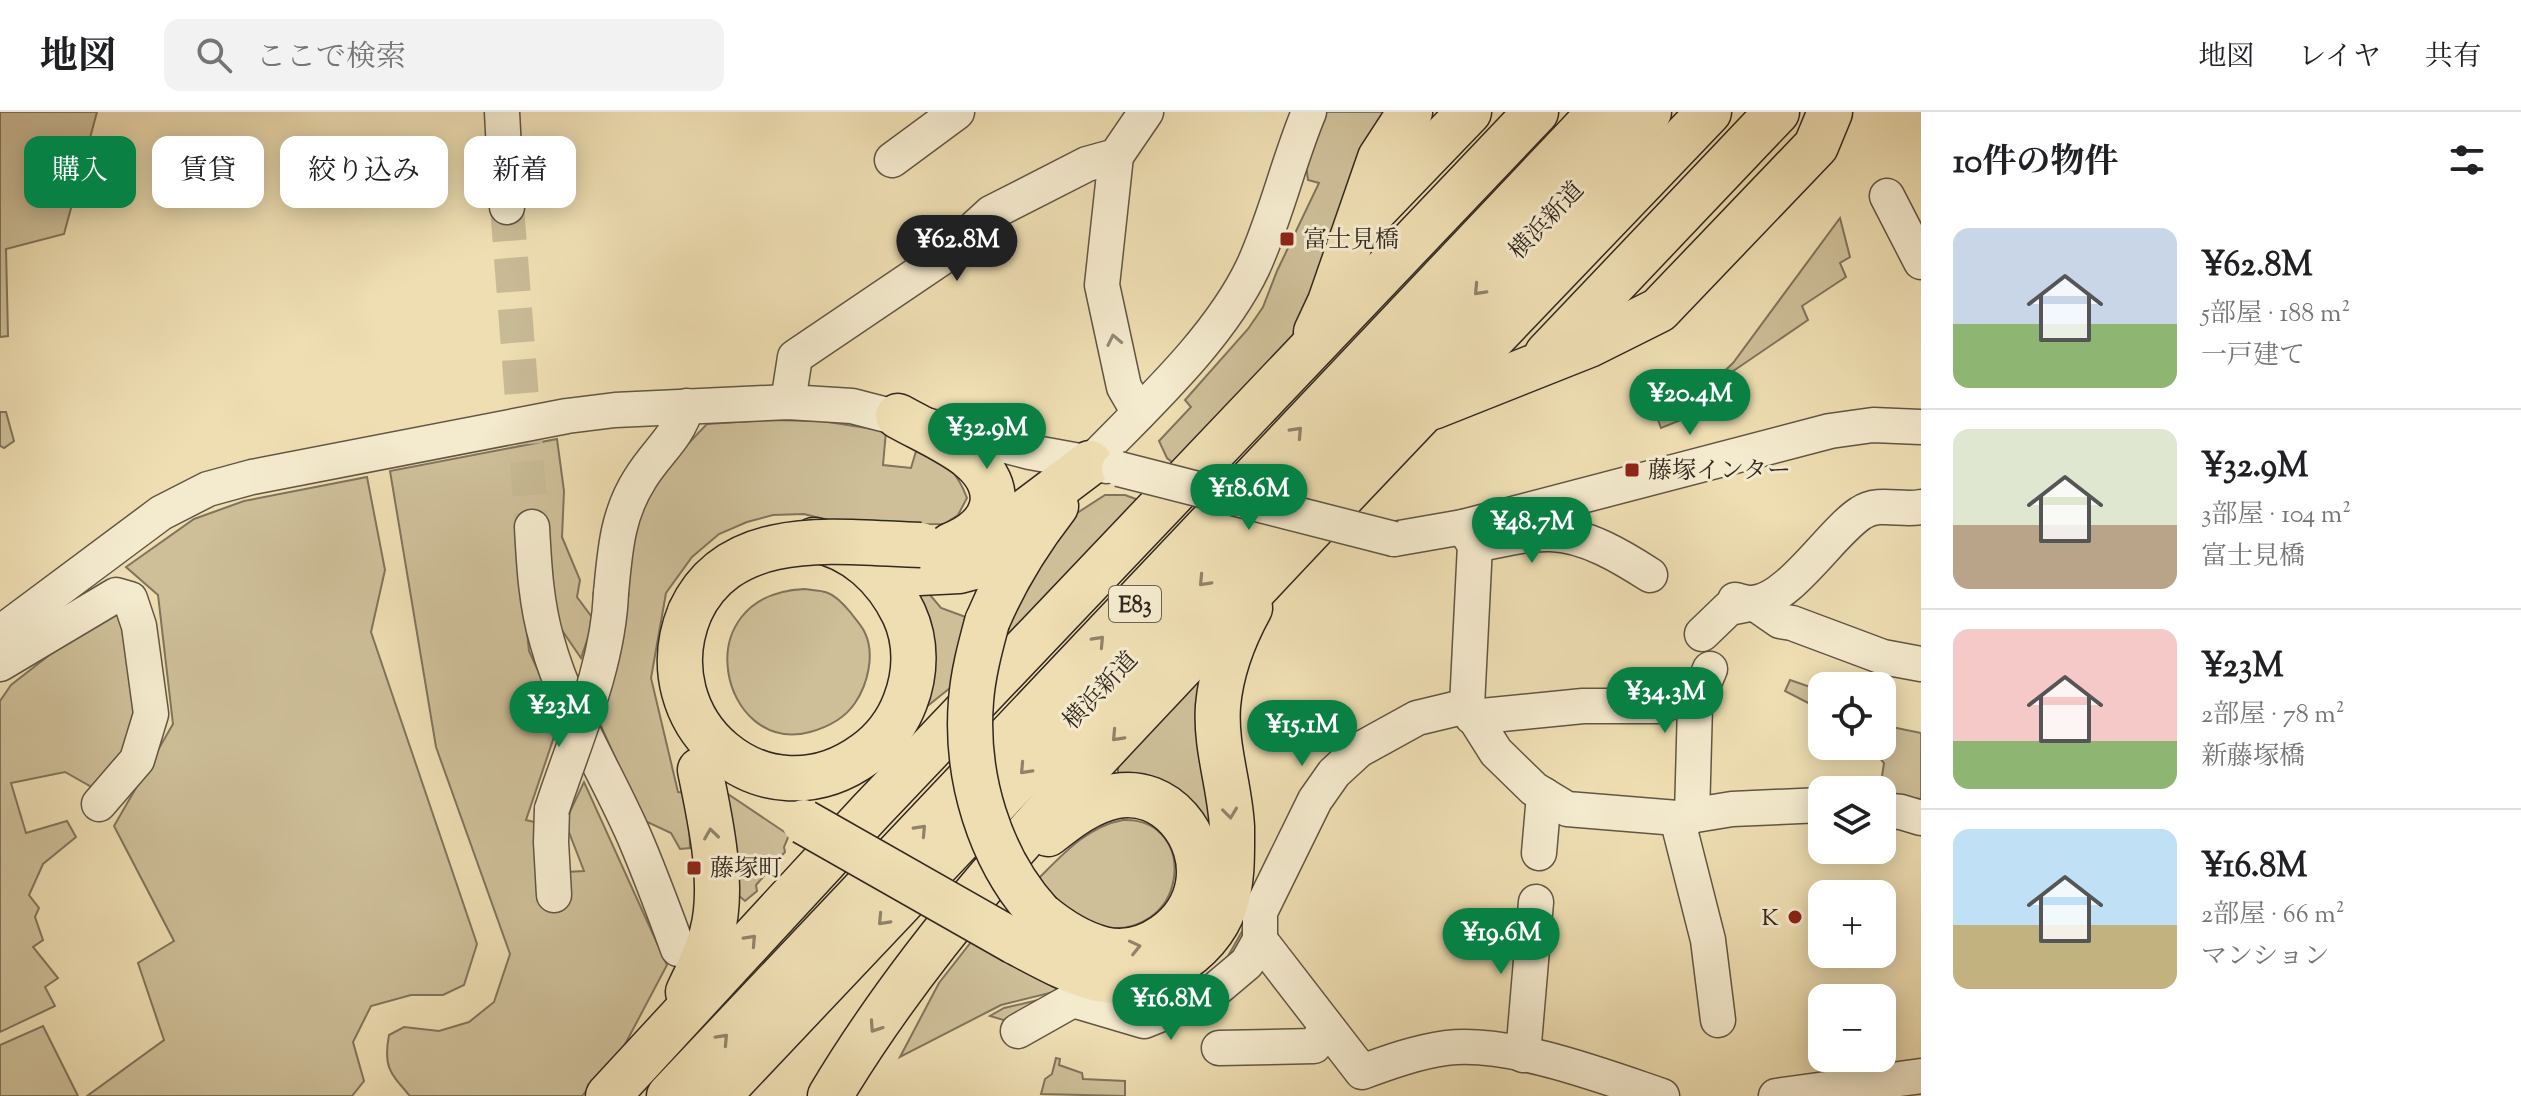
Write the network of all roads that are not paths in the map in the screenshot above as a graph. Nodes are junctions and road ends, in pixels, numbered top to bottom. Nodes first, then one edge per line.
1 (502, 112) edge
2 (957, 112) edge
3 (1146, 112) edge
4 (1309, 112) edge
5 (1410, 112) edge
6 (1436, 112) edge
7 (1469, 112) edge
8 (1504, 112) edge
9 (1536, 112) edge
10 (1600, 112) edge
11 (1649, 112) edge
12 (1709, 112) edge
13 (1743, 112) edge
14 (1777, 112) edge
15 (1813, 112) edge
16 (1830, 112) edge
17 (503, 136) edge
18 (1116, 156) junction
19 (892, 160) dead end
20 (1373, 177) junction
21 (1887, 196) dead end
22 (1354, 232) junction
23 (1920, 255) edge
24 (1335, 290) junction
25 (1589, 345) junction
26 (1304, 359) junction
27 (1533, 369) junction
28 (1472, 392) junction
29 (788, 402) junction
30 (687, 406) junction
31 (1423, 411) junction
32 (1139, 413) junction
33 (898, 416) junction
34 (1921, 427) edge
35 (1104, 466) junction
36 (1921, 507) edge
37 (532, 527) tunnel mouth
38 (1469, 536) junction
39 (1027, 544) junction
40 (930, 554) junction
41 (1285, 556) junction
42 (1102, 569) junction
43 (1650, 575) dead end
44 (1744, 602) junction
45 (699, 617) junction
46 (0, 633) edge
47 (1702, 634) dead end
48 (679, 656) junction
49 (0, 664) edge
50 (1921, 664) edge
51 (1710, 669) dead end
52 (1663, 706) dead end
53 (1470, 712) junction
54 (904, 739) dead end
55 (700, 770) dead end
56 (1544, 795) junction
57 (99, 804) dead end
58 (1808, 806) edge
59 (1896, 813) edge
60 (1684, 817) junction
61 (1921, 818) edge
62 (1539, 853) dead end
63 (554, 895) dead end
64 (1536, 902) dead end
65 (955, 920) junction
66 (1027, 928) junction
67 (1260, 940) junction
68 (678, 949) dead end
69 (1718, 1020) dead end
70 (1327, 1028) junction
71 (1018, 1031) dead end
72 (1219, 1048) dead end
73 (1523, 1055) junction
74 (640, 1059) junction
75 (1921, 1076) edge
76 (1357, 1084) edge
77 (608, 1096) edge
78 (669, 1096) edge
79 (718, 1096) edge
80 (830, 1096) edge
81 (1662, 1096) edge
82 (1776, 1096) edge

1 - 17 street
2 - 19 street
3 - 18 street
4 - 32 street
5 - 20 highway
6 - 20 highway
7 - 22 highway
8 - 24 highway
9 - 26 highway
78 -> 10 highway, 横浜新道 / E83
11 -> 79 highway, 横浜新道 / E83
12 - 31 highway
13 - 28 highway
14 - 27 highway
15 - 25 highway
16 - 25 highway
18 - 29 street
32 -> 18 street
20 - 22 highway
21 - 23 street
22 - 24 highway
24 - 26 highway
25 - 27 highway
26 - 42 highway
27 - 28 highway
28 - 31 highway
29 - 30 street
29 - 33 street
30 - 46 street
30 - 63 street, bridge
31 - 41 highway
32 - 35 street
33 - 35 street
33 - 40 highway
34 - 38 street
35 - 38 street, bridge
35 - 39 highway
35 - 40 highway
36 - 44 street
37 - 68 street
38 - 43 street
38 - 53 street
39 - 40 highway
39 - 66 highway, bridge
40 - 45 highway
41 -> 65 highway
41 -> 66 highway
42 - 54 highway
74 -> 42 highway
44 - 47 street
44 - 50 street
45 - 45 highway
45 - 48 highway
45 - 48 highway
48 - 66 highway, bridge
49 - 57 street
51 - 60 street
52 - 53 street
53 - 56 street
53 - 67 street
74 -> 55 highway
56 - 60 street
56 - 62 street
58 - 60 street
59 - 61 street
60 - 69 street
64 - 73 street
66 -> 65 highway
65 -> 80 highway
67 - 70 street
67 - 71 street
70 - 72 street
70 - 76 street
73 - 76 street
73 - 81 street
74 - 77 highway
75 - 82 street

